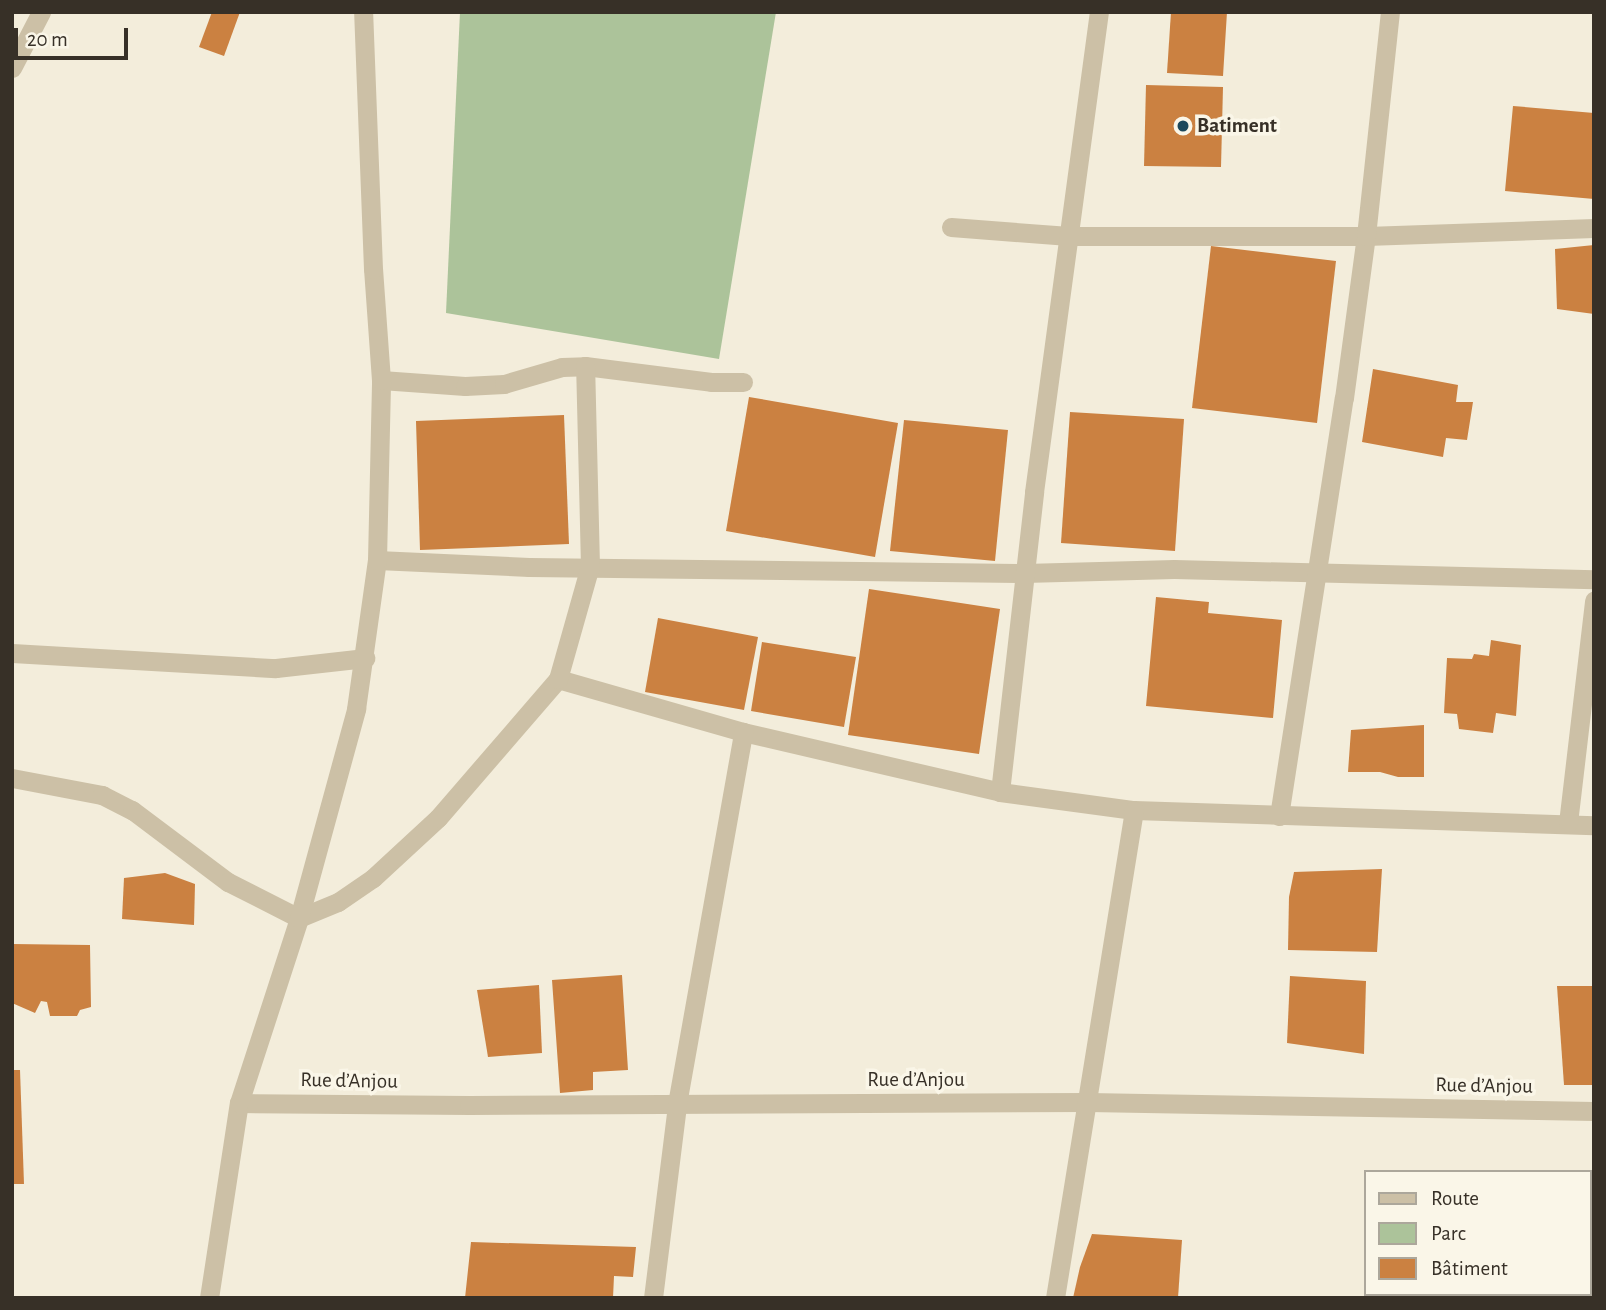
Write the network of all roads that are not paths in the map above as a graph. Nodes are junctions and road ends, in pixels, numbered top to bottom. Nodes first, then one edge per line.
1 (41, 12) edge
2 (363, 12) edge
3 (1099, 12) edge
4 (1390, 12) edge
5 (12, 68) edge
6 (951, 227) dead end
7 (1594, 228) edge
8 (1069, 236) junction
9 (1366, 236) junction
10 (585, 366) junction
11 (381, 380) junction
12 (743, 382) dead end
13 (377, 559) junction
14 (590, 566) junction
15 (1316, 571) junction
16 (1024, 573) junction
17 (1594, 579) edge
18 (1594, 601) edge
19 (12, 653) edge
20 (365, 658) junction
21 (558, 679) junction
22 (743, 732) junction
23 (12, 778) edge
24 (1000, 792) junction
25 (1134, 810) junction
26 (1279, 816) junction
27 (1568, 823) junction
28 (1594, 825) edge
29 (299, 918) junction
30 (1088, 1102) junction
31 (239, 1103) junction
32 (677, 1104) junction
33 (1594, 1111) edge
34 (209, 1298) edge
35 (653, 1298) edge
36 (1055, 1298) edge

1 - 5 street
2 - 11 street
3 - 8 street
4 - 9 street
6 - 8 street
7 - 9 street
8 - 9 street
8 - 16 street
9 - 15 street
10 - 11 street
10 - 12 street
10 - 14 street
11 - 13 street
13 - 14 street
13 - 20 street
14 - 16 street
14 - 21 street
15 - 16 street
15 - 17 street
15 - 26 street
16 - 24 street
18 - 27 street
19 - 20 street
20 - 29 street
21 - 22 street
21 - 29 street
22 - 24 street
22 - 32 street
23 - 29 street
24 - 25 street
25 - 26 street
25 - 30 street
26 - 27 street
27 - 28 street
29 - 31 street
30 - 32 street, Rue d’Anjou
30 - 33 street, Rue d’Anjou
30 - 36 street
31 - 32 street, Rue d’Anjou
31 - 34 street
32 - 35 street

